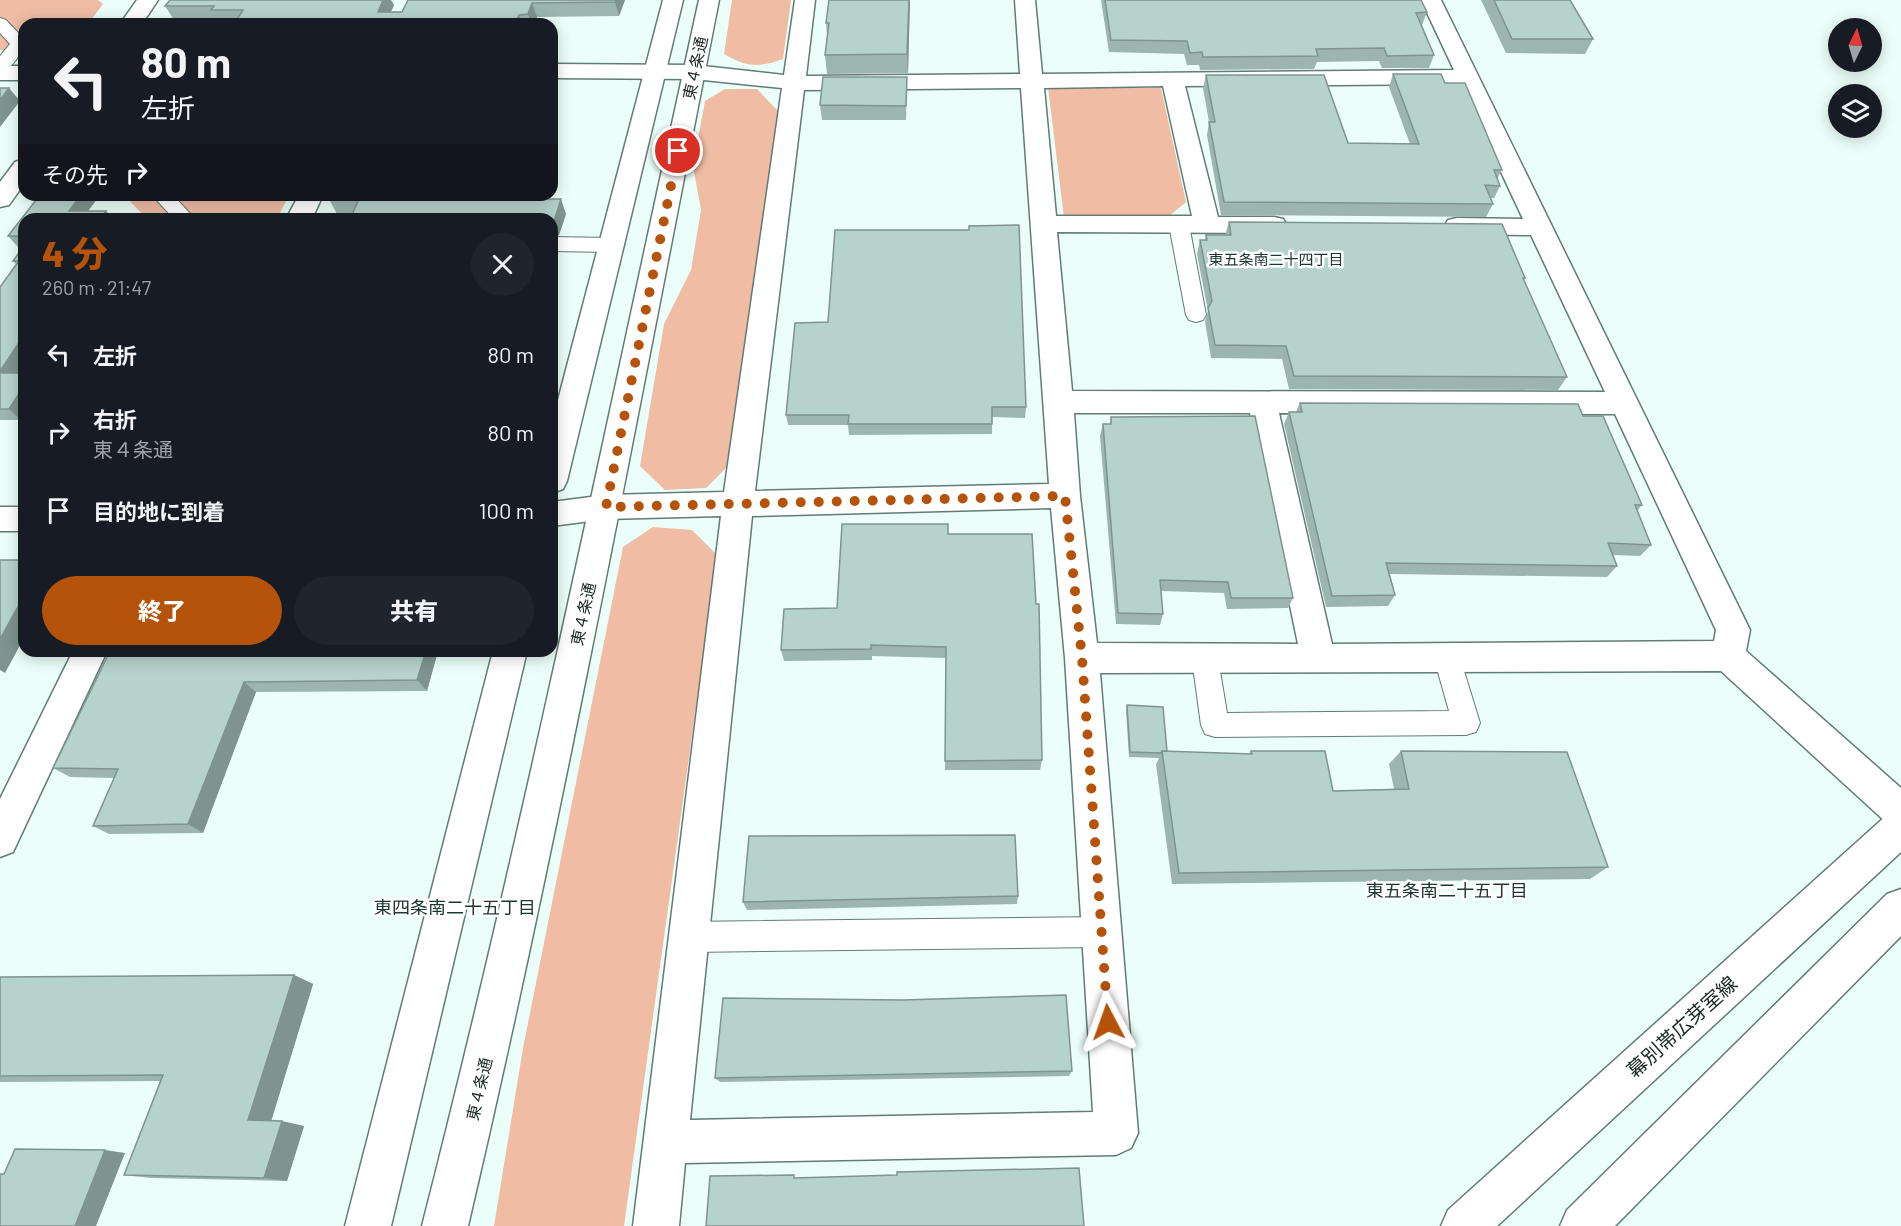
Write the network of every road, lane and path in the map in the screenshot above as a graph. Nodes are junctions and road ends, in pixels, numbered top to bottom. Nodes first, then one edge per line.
1 (148, 0) edge
2 (673, 0) edge
3 (709, 0) edge
4 (805, 0) edge
5 (1025, 0) edge
6 (1431, 0) edge
7 (135, 18) edge
8 (0, 23) edge
9 (18, 42) edge
10 (18, 46) edge
11 (0, 67) edge
12 (558, 71) edge
13 (656, 71) junction
14 (694, 72) junction
15 (0, 73) edge
16 (18, 73) edge
17 (1469, 77) junction
18 (1172, 78) junction
19 (1030, 80) junction
20 (796, 82) junction
21 (18, 175) edge
22 (0, 199) edge
23 (168, 201) edge
24 (179, 213) edge
25 (1045, 224) junction
26 (1179, 225) junction
27 (1207, 225) junction
28 (1302, 225) edge
29 (1432, 226) edge
30 (1539, 227) junction
31 (558, 244) edge
32 (611, 245) junction
33 (1196, 315) dead end
34 (1059, 402) junction
35 (1622, 402) junction
36 (1263, 404) junction
37 (558, 457) edge
38 (1065, 496) junction
39 (738, 503) junction
40 (606, 507) junction
41 (558, 513) edge
42 (0, 519) edge
43 (18, 519) edge
44 (1728, 656) junction
45 (87, 657) edge
46 (509, 657) edge
47 (1082, 658) junction
48 (1447, 658) junction
49 (1205, 659) junction
50 (1318, 659) junction
51 (1901, 812) edge
52 (1901, 827) edge
53 (0, 839) edge
54 (1901, 908) edge
55 (1101, 932) junction
56 (689, 937) junction
57 (666, 1142) junction
58 (368, 1226) edge
59 (445, 1226) edge
60 (656, 1226) edge
61 (1464, 1226) edge
62 (1583, 1226) edge

1 - 7 street
2 - 13 street
3 - 14 street, 東４条通
4 - 20 street
5 - 19 street
6 - 17 street
8 - 9 lane
10 - 11 lane
12 - 13 street
13 - 14 street
13 - 32 street
14 - 20 street
14 - 40 street, 東４条通
15 - 16 street
17 - 18 street
17 - 30 street
18 - 19 street
18 - 27 street
19 - 20 street
19 - 25 street
20 - 39 street
21 - 22 street
23 - 24 lane
25 - 26 street
25 - 34 street
26 - 27 street
26 - 33 lane
27 - 28 street
29 - 30 street
30 - 35 street
31 - 32 lane
32 - 37 street
34 - 36 street
34 - 38 street
35 - 36 street
35 - 44 street
36 - 50 street
38 - 39 street
38 - 47 street
39 - 40 street
39 - 56 street
40 - 41 street
40 - 59 street, 東４条通
42 - 43 street
44 - 48 street
44 - 51 street
45 - 53 street
46 - 58 street
47 - 49 street
47 - 55 street
48 - 49 lane
48 - 50 street
49 - 50 street
52 - 61 street, 幕別帯広芽室線
54 - 62 street
55 - 56 lane
55 - 57 street
56 - 57 street
57 - 60 street

